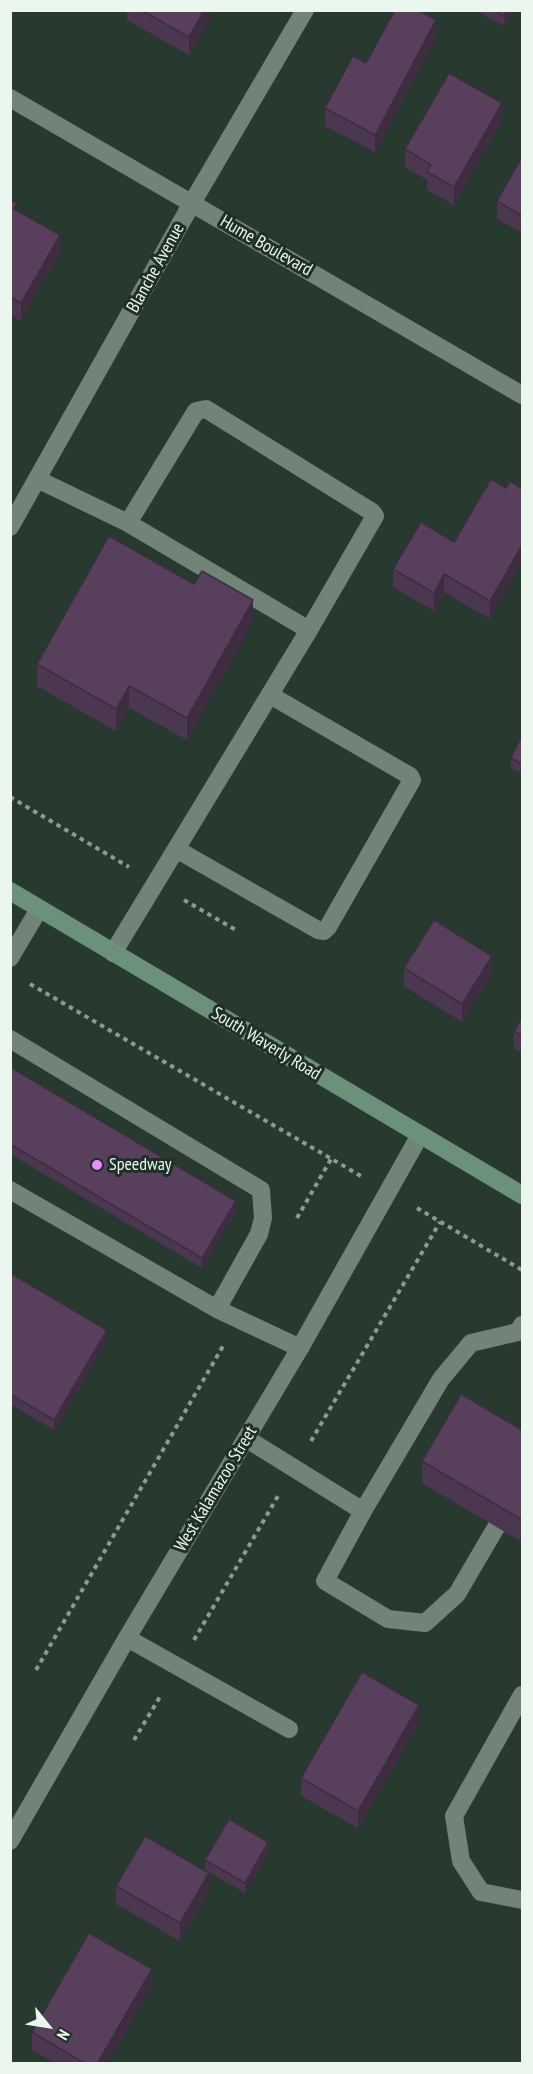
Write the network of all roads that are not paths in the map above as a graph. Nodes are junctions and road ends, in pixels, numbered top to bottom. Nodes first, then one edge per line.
1 (305, 10) edge
2 (10, 98) edge
3 (192, 203) junction
4 (522, 395) edge
5 (39, 480) junction
6 (128, 523) junction
7 (10, 527) edge
8 (309, 630) junction
9 (270, 695) junction
10 (176, 849) junction
11 (10, 891) edge
12 (39, 909) junction
13 (113, 953) junction
14 (10, 958) edge
15 (10, 1039) edge
16 (420, 1135) junction
17 (10, 1190) edge
18 (522, 1195) edge
19 (217, 1310) junction
20 (521, 1332) edge
21 (300, 1348) junction
22 (247, 1439) junction
23 (522, 1484) edge
24 (363, 1510) junction
25 (127, 1638) junction
26 (522, 1695) edge
27 (289, 1729) dead end
28 (10, 1842) edge
29 (522, 1900) edge

1 - 3 street, Blanche Avenue
2 - 3 street, Hume Boulevard
3 - 4 street, Hume Boulevard
3 - 5 street, Blanche Avenue
5 - 6 street
5 - 7 street, Blanche Avenue
6 - 8 street
6 - 8 street
8 - 9 street
9 - 10 street
9 - 10 street
10 - 13 street
11 - 12 main road, South Waverly Road
12 - 13 main road, South Waverly Road
12 - 14 street
13 - 16 main road, South Waverly Road
15 - 19 street
16 - 18 main road, South Waverly Road
16 - 21 street, West Kalamazoo Street
17 - 19 street
19 - 21 street
20 - 24 street
21 - 22 street, West Kalamazoo Street
22 - 24 street
22 - 25 street, West Kalamazoo Street
23 - 24 street
25 - 27 street
25 - 28 street, West Kalamazoo Street
26 - 29 street

